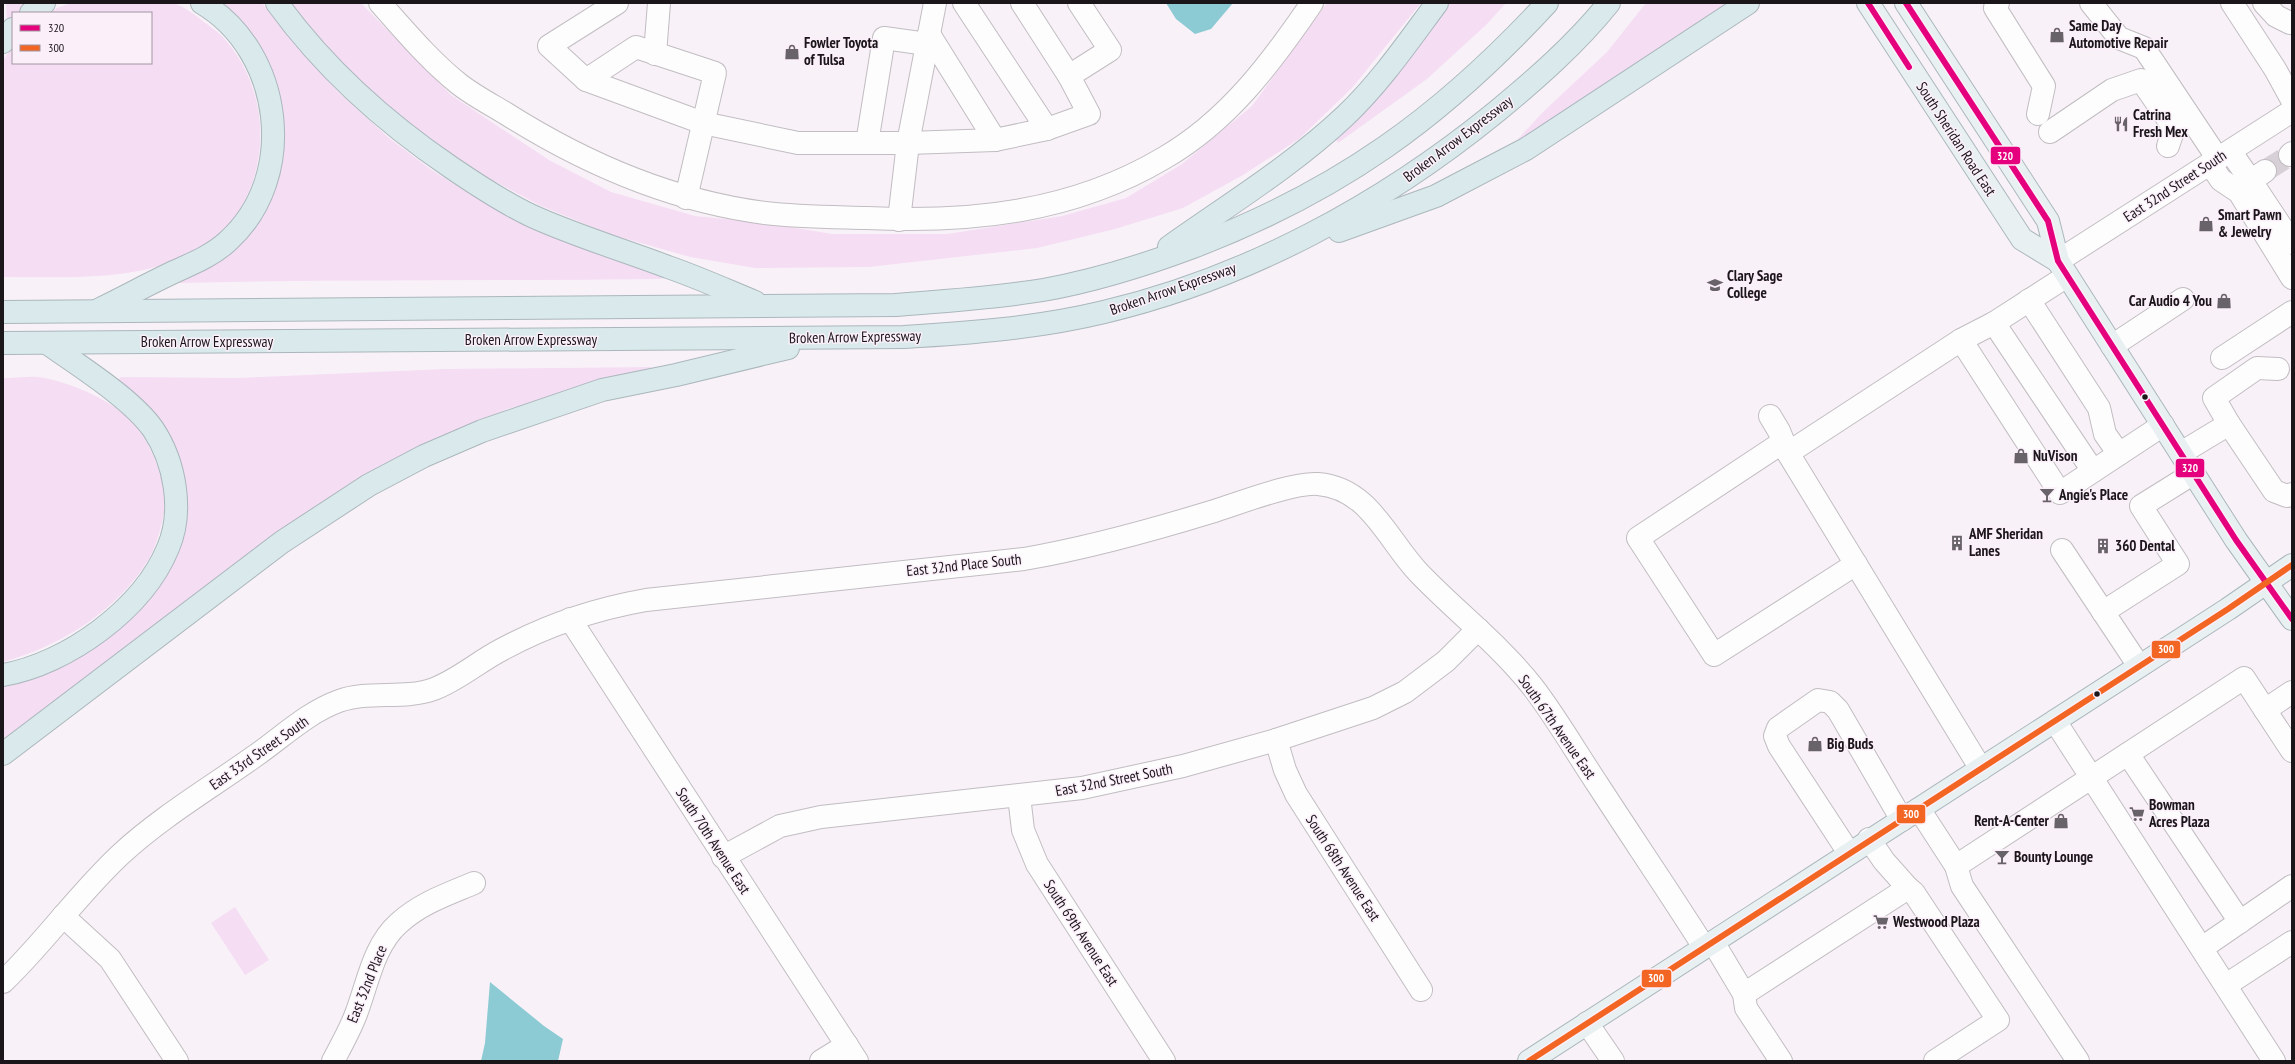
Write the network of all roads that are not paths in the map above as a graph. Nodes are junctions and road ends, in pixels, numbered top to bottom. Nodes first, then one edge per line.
1 (44, 3) edge
2 (202, 3) edge
3 (277, 3) edge
4 (380, 3) edge
5 (617, 3) edge
6 (659, 3) edge
7 (935, 3) edge
8 (964, 3) edge
9 (1022, 3) edge
10 (1079, 3) edge
11 (1312, 3) edge
12 (1437, 3) edge
13 (1547, 3) edge
14 (1609, 3) edge
15 (1748, 3) edge
16 (1868, 3) edge
17 (1906, 3) edge
18 (1998, 3) edge
19 (2091, 3) edge
20 (2232, 3) edge
21 (2264, 3) edge
22 (31, 12) edge
23 (2290, 23) dead end
24 (12, 30) edge
25 (928, 39) junction
26 (3, 42) edge
27 (655, 54) junction
28 (1070, 76) junction
29 (586, 80) junction
30 (2292, 100) edge
31 (2292, 111) edge
32 (2038, 114) dead end
33 (702, 123) junction
34 (1046, 129) junction
35 (2050, 132) dead end
36 (995, 140) junction
37 (867, 143) junction
38 (908, 144) junction
39 (2168, 146) dead end
40 (2219, 158) junction
41 (686, 198) junction
42 (899, 220) junction
43 (2292, 243) edge
44 (1143, 265) junction
45 (2062, 269) junction
46 (1226, 273) junction
47 (2292, 278) edge
48 (2183, 299) dead end
49 (2029, 300) junction
50 (765, 306) junction
51 (3, 312) edge
52 (95, 312) junction
53 (2292, 312) edge
54 (1994, 323) junction
55 (824, 339) junction
56 (1961, 340) junction
57 (3, 343) edge
58 (48, 343) junction
59 (2112, 346) junction
60 (2222, 358) dead end
61 (2285, 364) edge
62 (1770, 416) dead end
63 (2224, 416) junction
64 (2163, 425) junction
65 (1786, 448) junction
66 (2181, 453) junction
67 (2119, 454) junction
68 (2093, 471) junction
69 (2194, 473) junction
70 (1351, 494) joint
71 (2292, 494) edge
72 (2062, 550) dead end
73 (1856, 564) junction
74 (2292, 565) edge
75 (2266, 582) junction
76 (2103, 612) junction
77 (570, 619) junction
78 (2292, 619) edge
79 (1478, 629) junction
80 (2139, 666) junction
81 (3, 675) edge
82 (2292, 692) edge
83 (2265, 710) junction
84 (2055, 721) junction
85 (1276, 740) junction
86 (2292, 751) edge
87 (3, 754) edge
88 (2128, 754) junction
89 (1981, 768) junction
90 (2093, 778) junction
91 (1019, 796) junction
92 (1910, 814) junction
93 (1869, 839) junction
94 (1849, 853) junction
95 (723, 857) junction
96 (1956, 866) junction
97 (474, 883) dead end
98 (2292, 886) edge
99 (1908, 888) junction
100 (64, 916) junction
101 (2240, 922) junction
102 (2292, 942) edge
103 (1708, 944) junction
104 (2202, 948) junction
105 (3, 982) edge
106 (2226, 985) junction
107 (1421, 990) dead end
108 (1744, 994) junction
109 (1587, 1023) junction
110 (852, 1053) edge
111 (2292, 1057) edge
112 (177, 1061) edge
113 (333, 1061) edge
114 (821, 1061) edge
115 (1164, 1061) edge
116 (1529, 1061) edge
117 (1613, 1061) edge
118 (1781, 1061) edge
119 (1934, 1061) edge
120 (2078, 1061) edge
121 (2274, 1061) edge
122 (2286, 1061) edge

1 - 22 highway
2 - 52 highway
3 - 50 highway
4 - 41 street
5 - 29 street
6 - 27 street
7 - 25 street
8 - 34 street
9 - 28 street
10 - 28 street
11 - 42 street
12 - 44 highway
13 - 44 highway, Broken Arrow Expressway
14 - 46 highway, Broken Arrow Expressway
15 - 46 highway
16 - 45 main road, South Sheridan Road East
17 - 45 main road, South Sheridan Road East
18 - 32 street
19 - 40 street
20 - 30 street
21 - 23 street
24 - 26 highway
25 - 36 street
25 - 37 street
25 - 38 street
27 - 29 street
27 - 33 street
28 - 34 street
29 - 33 street
31 - 40 street, East 32nd Street South
33 - 37 street
33 - 41 street
34 - 36 street
35 - 39 street
36 - 38 street
37 - 38 street
38 - 42 street
40 - 43 street
40 - 45 street, East 32nd Street South
40 - 47 street
41 - 42 street
44 - 50 highway, Broken Arrow Expressway
45 - 49 street, East 32nd Street South
45 - 59 main road, South Sheridan Road East
46 - 55 highway, Broken Arrow Expressway
48 - 59 street
49 - 54 street, East 32nd Street South
49 - 67 street
50 - 52 highway, Broken Arrow Expressway
51 - 52 highway, Broken Arrow Expressway
53 - 60 street
54 - 56 street, East 32nd Street South
54 - 68 street
55 - 58 highway, Broken Arrow Expressway
55 - 87 highway
56 - 65 street, East 32nd Street South
56 - 68 street
57 - 58 highway, Broken Arrow Expressway
58 - 81 highway
59 - 64 main road, South Sheridan Road East
61 - 63 street
61 - 63 street
62 - 65 street
63 - 66 street
63 - 71 street
64 - 66 main road, South Sheridan Road East
64 - 67 street
65 - 73 street
65 - 73 street, East 32nd Street South
66 - 69 main road, South Sheridan Road East
67 - 68 street
69 - 75 main road, South Sheridan Road East
69 - 76 street
70 - 77 street, East 32nd Place South
70 - 79 street, South 67th Avenue East
72 - 76 street
73 - 89 street
74 - 75 main road
75 - 78 main road, South Sheridan Road East
75 - 80 main road
76 - 80 street
77 - 95 street, South 70th Avenue East
77 - 100 street, East 33rd Street South
79 - 85 street, East 32nd Street South
79 - 103 street, South 67th Avenue East
80 - 84 main road
82 - 83 street
83 - 86 street
83 - 88 street
84 - 89 main road
84 - 90 street
85 - 91 street, East 32nd Street South
85 - 107 street, South 68th Avenue East
88 - 90 street
88 - 101 street
89 - 92 main road
90 - 96 street
90 - 104 street
91 - 95 street, East 32nd Street South
91 - 115 street, South 69th Avenue East
92 - 93 main road
92 - 94 street
92 - 96 street
93 - 94 main road
93 - 99 street
94 - 103 main road
95 - 110 street, South 70th Avenue East
96 - 120 street
97 - 113 street, East 32nd Place
98 - 101 street
99 - 108 street
99 - 119 street
100 - 105 street, East 33rd Street South
100 - 112 street
101 - 104 street
102 - 106 street
103 - 108 street, South 67th Avenue East
103 - 109 main road
104 - 106 street
106 - 121 street
108 - 118 street, South 67th Avenue East
109 - 116 main road
109 - 117 street
110 - 114 street
111 - 122 street

